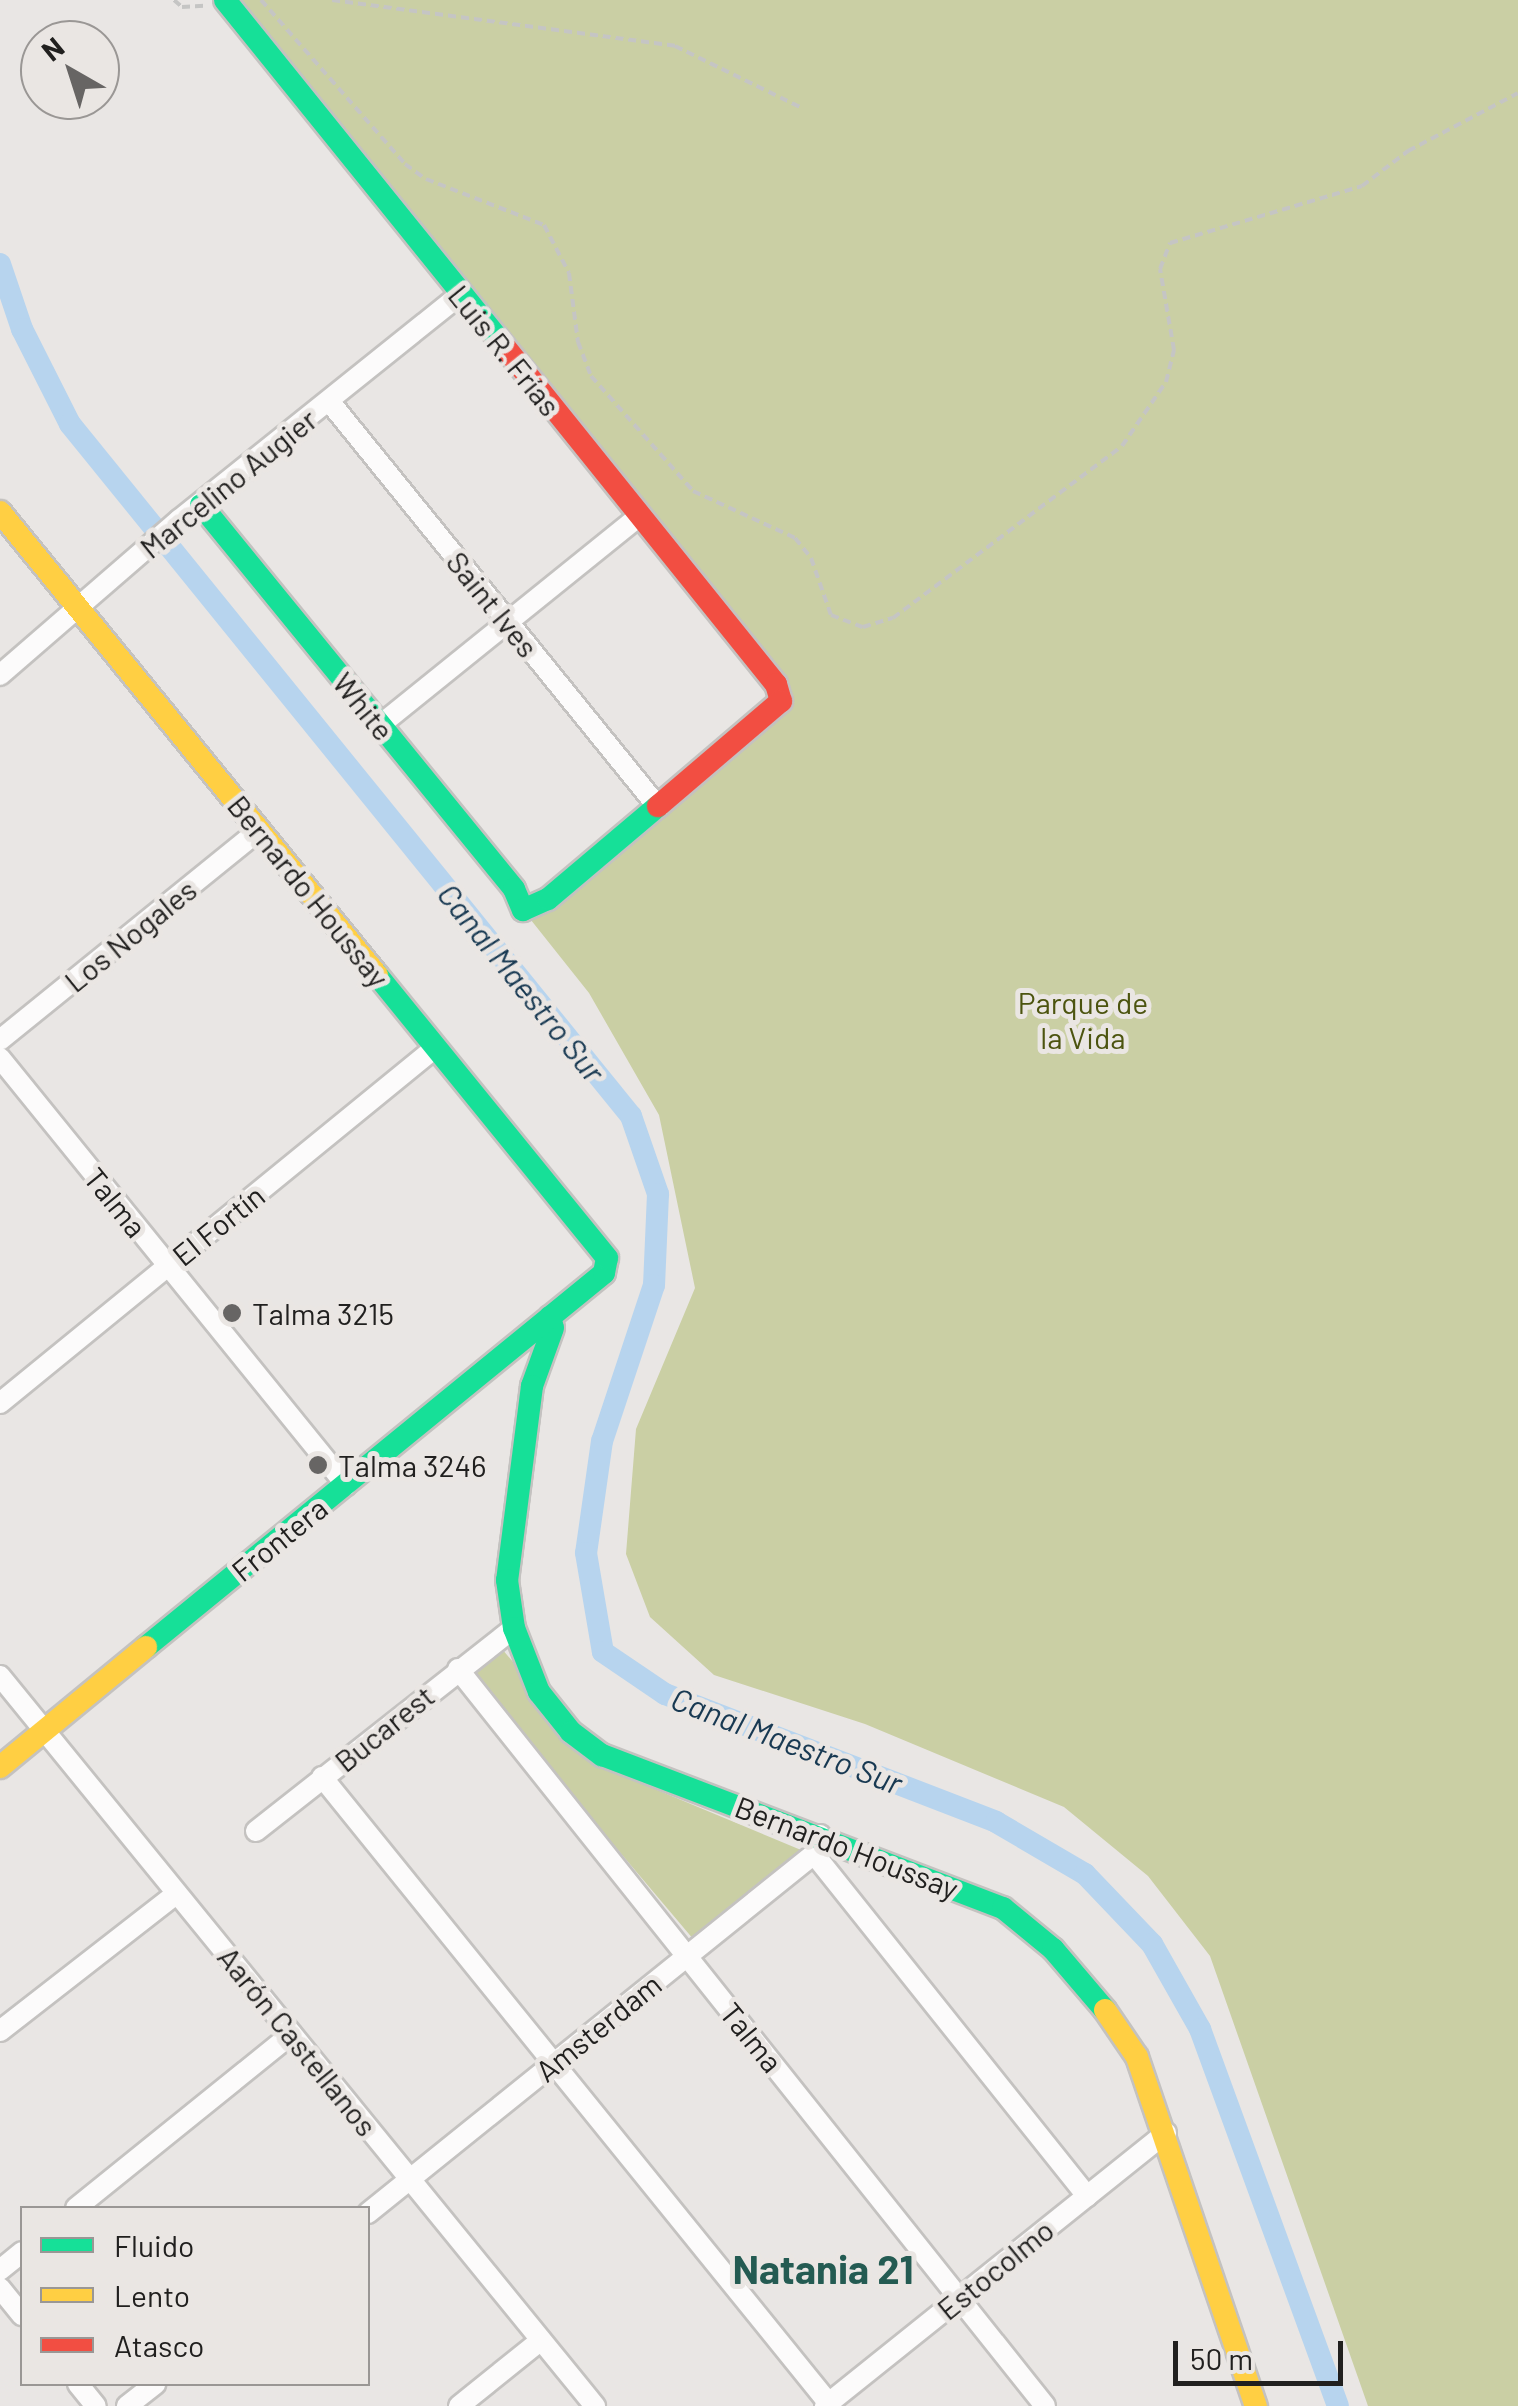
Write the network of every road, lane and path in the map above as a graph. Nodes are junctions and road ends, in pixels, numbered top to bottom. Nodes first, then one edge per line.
1 (174, 0) edge
2 (261, 0) edge
3 (332, 0) edge
4 (217, 2) edge
5 (1518, 92) edge
6 (800, 107) dead end
7 (460, 295) junction
8 (329, 401) junction
9 (200, 505) junction
10 (0, 512) edge
11 (639, 516) junction
12 (80, 610) junction
13 (508, 622) junction
14 (0, 675) edge
15 (379, 726) junction
16 (658, 807) junction
17 (259, 830) junction
18 (0, 1040) edge
19 (436, 1047) junction
20 (0, 1058) edge
21 (168, 1266) junction
22 (604, 1273) joint
23 (550, 1317) junction
24 (0, 1403) edge
25 (346, 1485) junction
26 (514, 1628) junction
27 (458, 1669) junction
28 (0, 1676) edge
29 (45, 1730) junction
30 (0, 1767) edge
31 (322, 1777) junction
32 (256, 1831) dead end
33 (817, 1845) junction
34 (176, 1892) junction
35 (687, 1956) junction
36 (0, 2031) edge
37 (292, 2034) junction
38 (553, 2063) junction
39 (1166, 2132) junction
40 (410, 2179) junction
41 (1088, 2196) junction
42 (78, 2206) edge
43 (370, 2211) edge
44 (20, 2254) edge
45 (0, 2270) edge
46 (0, 2288) edge
47 (959, 2298) junction
48 (20, 2313) edge
49 (541, 2340) junction
50 (80, 2386) edge
51 (152, 2386) edge
52 (828, 2405) edge
53 (96, 2406) edge
54 (127, 2406) edge
55 (459, 2406) edge
56 (595, 2406) edge
57 (1045, 2406) edge
58 (1256, 2406) edge

1 - 4 path
2 - 5 path
3 - 6 path
4 - 7 street, Luis R. Frías
7 - 8 street, Marcelino Augier
7 - 11 street, Luis R. Frías
8 - 9 street, Marcelino Augier
8 - 13 street, Saint Ives
9 - 12 street, Marcelino Augier
9 - 15 street, White
10 - 12 street, Bernardo Houssay
11 - 13 street
11 - 16 street, Luis R. Frías
12 - 14 street, Marcelino Augier
12 - 17 street, Bernardo Houssay
13 - 15 street
13 - 16 street, Saint Ives
15 - 16 street, White
17 - 18 street, Los Nogales
17 - 19 street, Bernardo Houssay
19 - 21 street, El Fortín
19 - 22 street, Bernardo Houssay
20 - 21 street, Talma
21 - 24 street, El Fortín
21 - 25 street, Talma
22 - 23 street, Frontera
23 - 25 street, Frontera
23 - 26 street, Bernardo Houssay
25 - 29 street, Frontera
26 - 27 street, Bucarest
26 - 33 street, Bernardo Houssay
27 - 31 street, Bucarest
27 - 35 street, Talma
28 - 29 street, Aarón Castellanos
29 - 30 street, Frontera
29 - 34 street, Aarón Castellanos
31 - 32 street, Bucarest
31 - 38 street
33 - 35 street, Amsterdam
33 - 39 street, Bernardo Houssay
33 - 41 street
34 - 36 street
34 - 37 street, Aarón Castellanos
35 - 38 street, Amsterdam
35 - 47 street, Talma
37 - 40 street, Aarón Castellanos
37 - 42 street
38 - 40 street, Amsterdam
38 - 52 street
39 - 41 street, Estocolmo
39 - 58 street, Bernardo Houssay
40 - 43 street, Amsterdam
40 - 49 street, Aarón Castellanos
41 - 47 street, Estocolmo
44 - 45 street
46 - 48 street
47 - 52 street, Estocolmo
47 - 57 street, Talma
49 - 55 street
49 - 56 street, Aarón Castellanos
50 - 53 street
51 - 54 street

